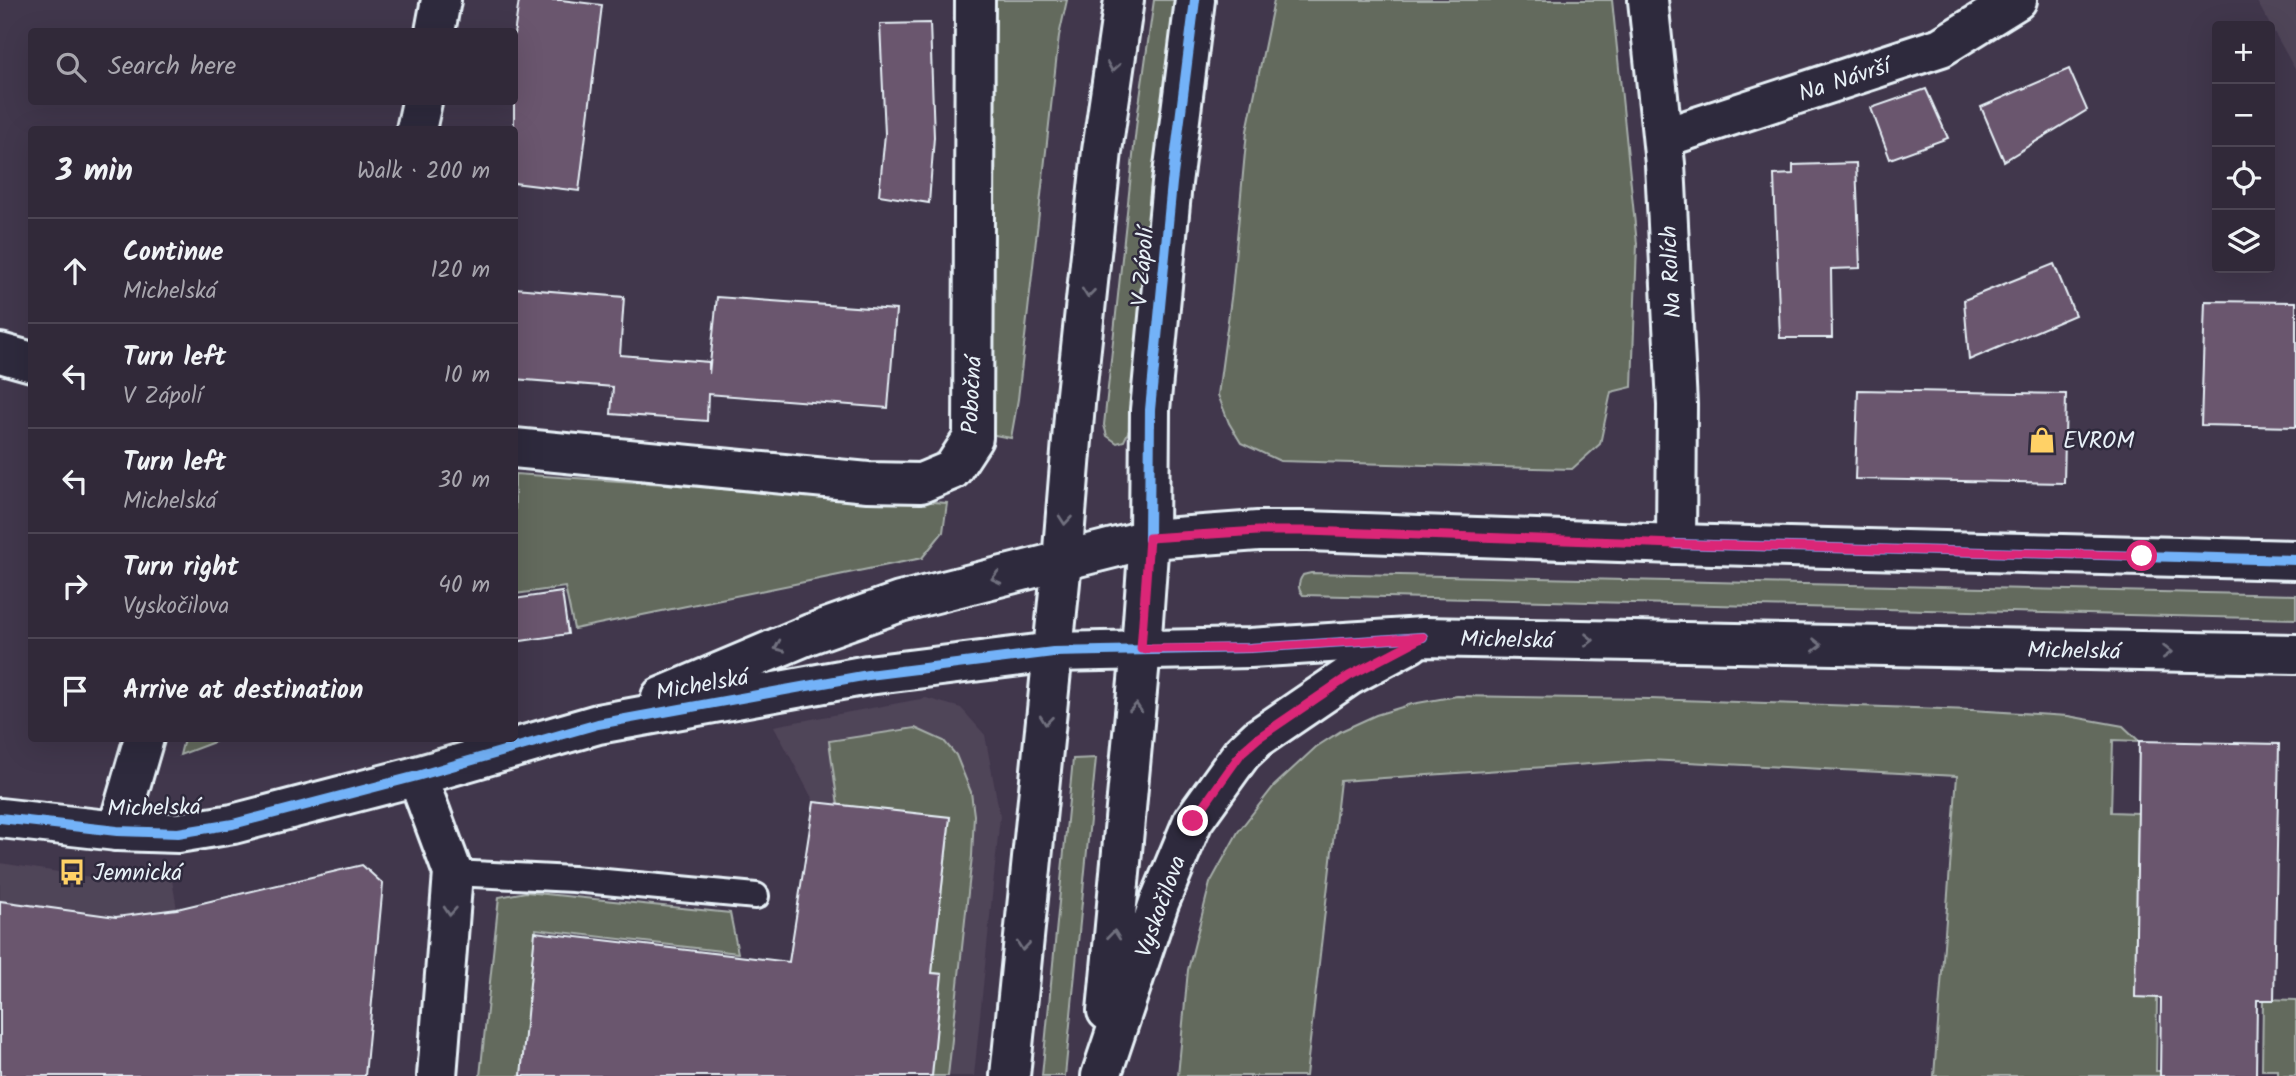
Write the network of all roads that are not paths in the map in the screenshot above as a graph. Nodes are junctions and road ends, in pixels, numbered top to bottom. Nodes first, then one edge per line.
1 (441, 0) edge
2 (975, 0) edge
3 (1124, 0) edge
4 (1195, 0) edge
5 (1648, 0) edge
6 (2017, 0) edge
7 (436, 28) edge
8 (421, 105) edge
9 (417, 126) edge
10 (1663, 138) junction
11 (0, 353) edge
12 (28, 361) edge
13 (518, 448) edge
14 (1149, 538) junction
15 (1676, 544) junction
16 (2296, 560) edge
17 (1062, 562) junction
18 (1423, 637) junction
19 (1141, 649) junction
20 (1053, 652) junction
21 (2296, 654) edge
22 (598, 724) junction
23 (143, 742) edge
24 (417, 776) junction
25 (0, 817) edge
26 (117, 831) junction
27 (453, 873) junction
28 (756, 896) dead end
29 (438, 1076) edge
30 (1010, 1076) edge
31 (1101, 1076) edge

1 - 7 street
2 - 13 street, Pobočná
3 -> 17 street
4 - 14 street, V Zápolí
5 - 10 street, Na Rolích
6 - 10 street, Na Návrší
8 - 9 street
10 - 15 street, Na Rolích
11 - 12 street
14 - 15 street, Michelská
14 - 17 street, Michelská
14 - 19 street, V Zápolí
15 - 16 street, Michelská
17 - 20 street
17 -> 22 street, Michelská
18 - 19 street, Michelská
18 -> 21 street, Michelská
18 - 31 street, Vyskočilova
19 - 20 street, Michelská
31 -> 19 street, Vyskočilova
20 - 22 street, Michelská
20 -> 30 street
22 - 24 street, Michelská
23 - 26 street
24 - 26 street, Michelská
24 - 27 street
25 - 26 street, Michelská
27 - 28 lane
27 -> 29 street

